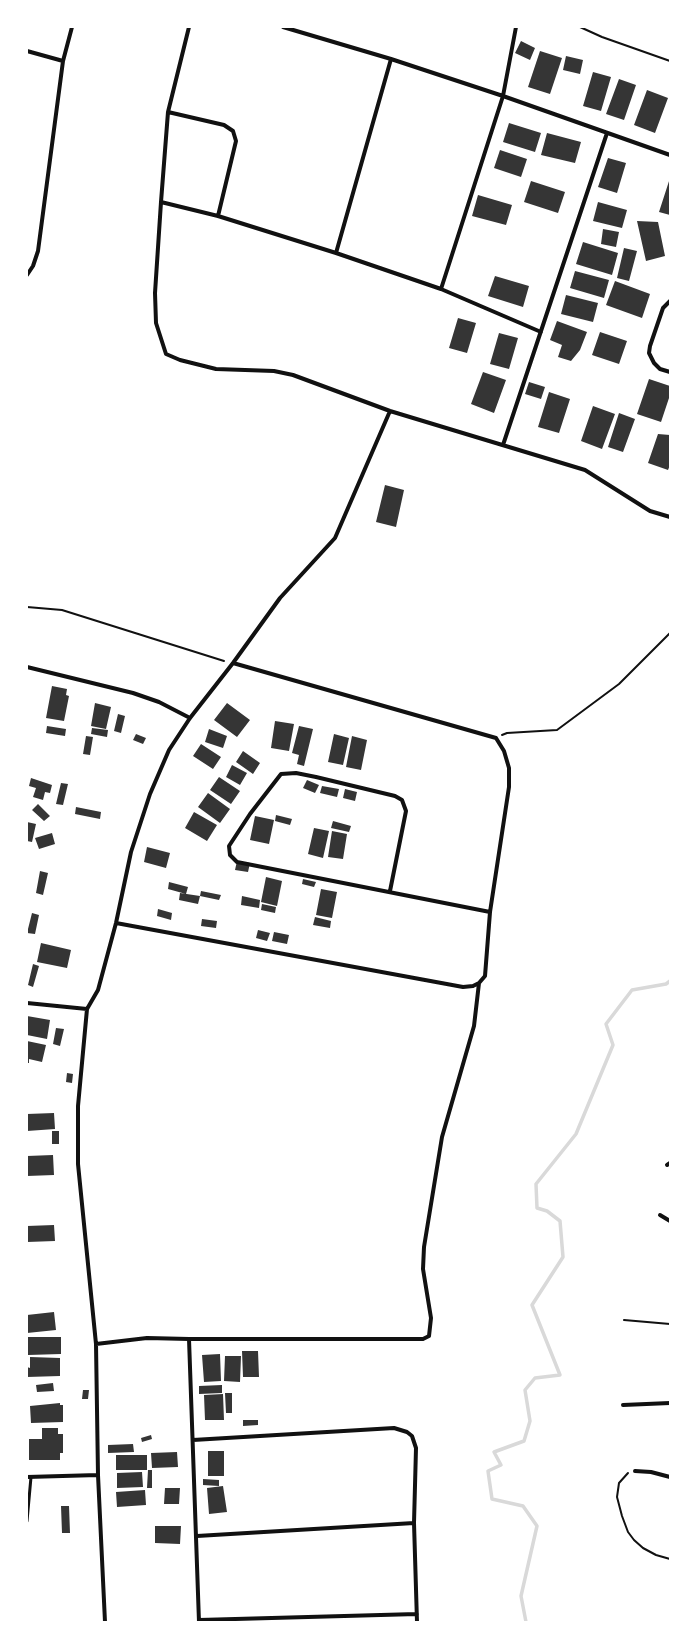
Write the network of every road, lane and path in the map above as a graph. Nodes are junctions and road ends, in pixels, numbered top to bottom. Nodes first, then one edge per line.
1 (72, 27) edge
2 (189, 27) edge
3 (283, 27) edge
4 (516, 27) edge
5 (580, 27) edge
6 (27, 52) edge
7 (391, 59) junction
8 (63, 61) junction
9 (670, 61) edge
10 (503, 96) junction
11 (168, 112) junction
12 (606, 133) junction
13 (670, 155) edge
14 (161, 202) junction
15 (218, 216) junction
16 (336, 253) junction
17 (27, 275) edge
18 (441, 289) junction
19 (670, 301) edge
20 (541, 332) junction
21 (670, 372) edge
22 (390, 411) junction
23 (503, 445) junction
24 (670, 517) edge
25 (27, 607) edge
26 (670, 633) edge
27 (233, 663) junction
28 (27, 667) edge
29 (190, 718) junction
30 (496, 738) junction
31 (390, 891) junction
32 (490, 912) junction
33 (116, 923) junction
34 (479, 983) junction
35 (27, 1003) edge
36 (87, 1010) junction
37 (660, 1215) dead end
38 (670, 1221) edge
39 (624, 1320) dead end
40 (670, 1324) edge
41 (189, 1339) junction
42 (96, 1344) junction
43 (670, 1403) edge
44 (623, 1405) dead end
45 (194, 1440) junction
46 (635, 1471) joint
47 (98, 1475) junction
48 (29, 1477) edge
49 (670, 1477) edge
50 (27, 1520) edge
51 (414, 1523) junction
52 (197, 1536) junction
53 (670, 1559) edge
54 (417, 1614) junction
55 (199, 1621) edge
56 (105, 1622) edge
57 (417, 1622) edge

1 - 8 street
2 - 11 street
3 - 7 street
4 - 10 street
5 - 9 path
6 - 8 street
7 - 10 street
7 - 16 street
8 - 17 street
10 - 12 street
10 - 18 street
11 - 14 street
11 - 15 street
12 - 13 street
12 - 20 street
14 - 15 street
14 - 22 street
15 - 16 street
16 - 18 street
18 - 20 street
19 - 21 street
20 - 23 street
22 - 23 street
22 - 27 street
23 - 24 street
25 - 27 path
26 - 30 path
27 - 29 street
27 - 30 street
28 - 29 street
29 - 33 street
30 - 32 street
31 - 31 street
31 - 32 street
32 - 34 street
33 - 34 street
33 - 36 street
34 - 41 street
35 - 36 street
36 - 42 street
37 - 38 street
39 - 40 path
41 - 42 street
41 - 45 street
42 - 47 street
43 - 44 street
45 - 51 street
45 - 52 street
46 - 49 street
46 - 53 path
47 - 48 street
47 - 56 street
48 - 50 lane
51 - 52 street
51 - 54 street
52 - 55 street
54 - 55 street
54 - 57 street

